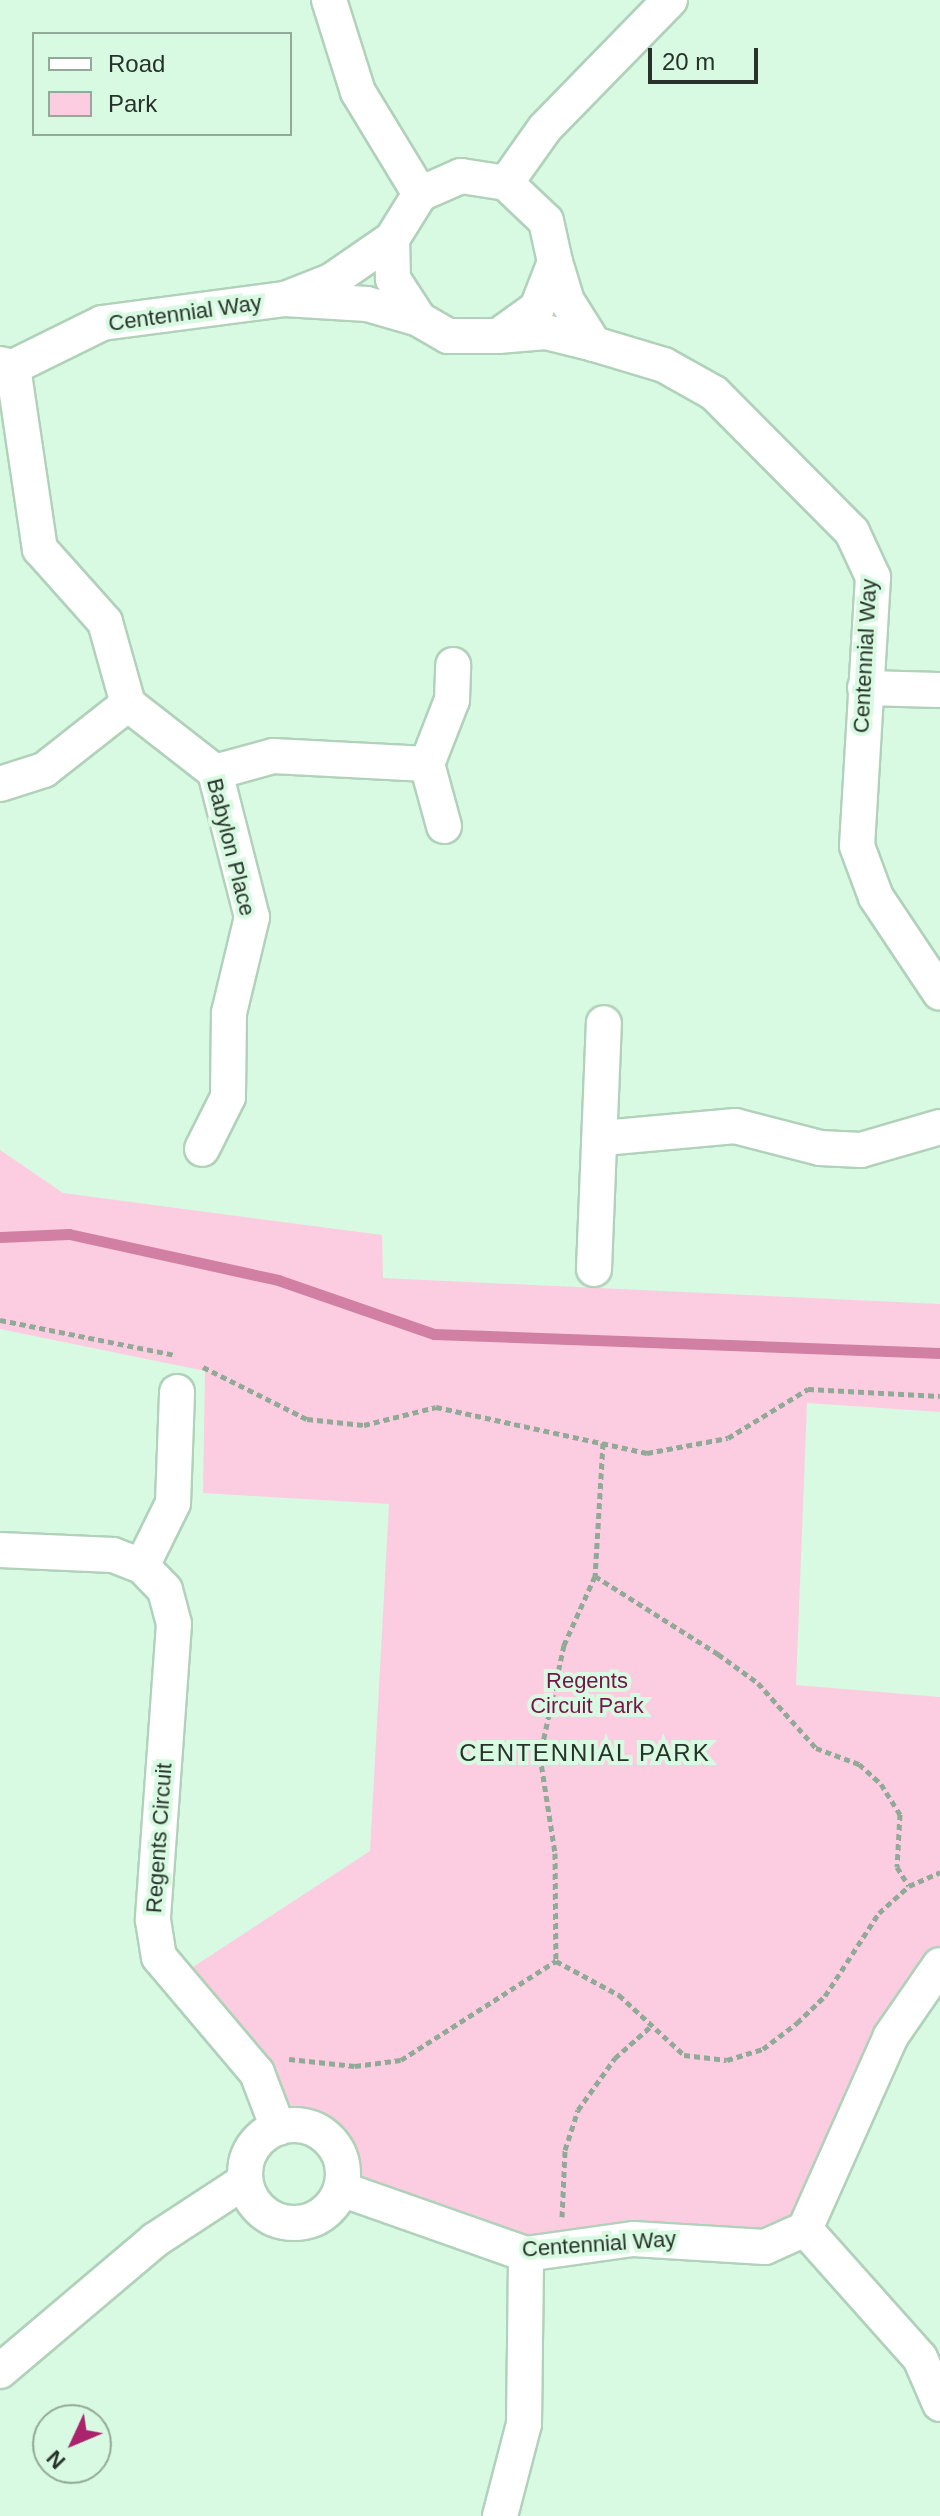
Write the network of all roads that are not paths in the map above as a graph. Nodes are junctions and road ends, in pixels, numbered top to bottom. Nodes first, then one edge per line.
1 (329, 0) edge
2 (670, 0) edge
3 (506, 183) junction
4 (420, 194) junction
5 (392, 239) junction
6 (555, 262) junction
7 (285, 299) junction
8 (419, 319) junction
9 (498, 336) junction
10 (594, 344) junction
11 (7, 366) edge
12 (453, 665) dead end
13 (865, 688) junction
14 (940, 690) edge
15 (128, 704) junction
16 (427, 764) junction
17 (215, 772) junction
18 (0, 784) edge
19 (444, 826) dead end
20 (940, 993) edge
21 (604, 1023) dead end
22 (940, 1127) edge
23 (603, 1138) junction
24 (202, 1149) dead end
25 (594, 1269) dead end
26 (177, 1392) dead end
27 (0, 1550) edge
28 (142, 1566) junction
29 (940, 1965) edge
30 (278, 2128) junction
31 (245, 2181) junction
32 (341, 2189) junction
33 (805, 2229) junction
34 (526, 2254) junction
35 (0, 2371) edge
36 (940, 2404) edge
37 (500, 2516) edge

1 - 4 street
2 - 3 street
3 - 4 street
3 - 6 street
4 - 5 street, Centennial Way
5 - 7 street, Centennial Way
5 - 8 street
6 - 9 street
6 - 10 street
7 - 8 street, Centennial Way
7 - 11 street, Centennial Way
8 - 9 street, Centennial Way
9 - 10 street, Centennial Way
10 - 13 street, Centennial Way
11 - 15 street
12 - 16 street
13 - 14 street
13 - 20 street, Centennial Way
15 - 17 street, Babylon Place
15 - 18 street
16 - 17 street
16 - 19 street
17 - 24 street, Babylon Place
21 - 23 street
22 - 23 street
23 - 25 street
26 - 28 street
27 - 28 street
28 - 30 street, Regents Circuit
29 - 33 street
30 - 31 street
30 - 32 street
31 - 32 street
31 - 35 street
32 - 34 street, Centennial Way
33 - 34 street, Centennial Way
33 - 36 street
34 - 37 street

